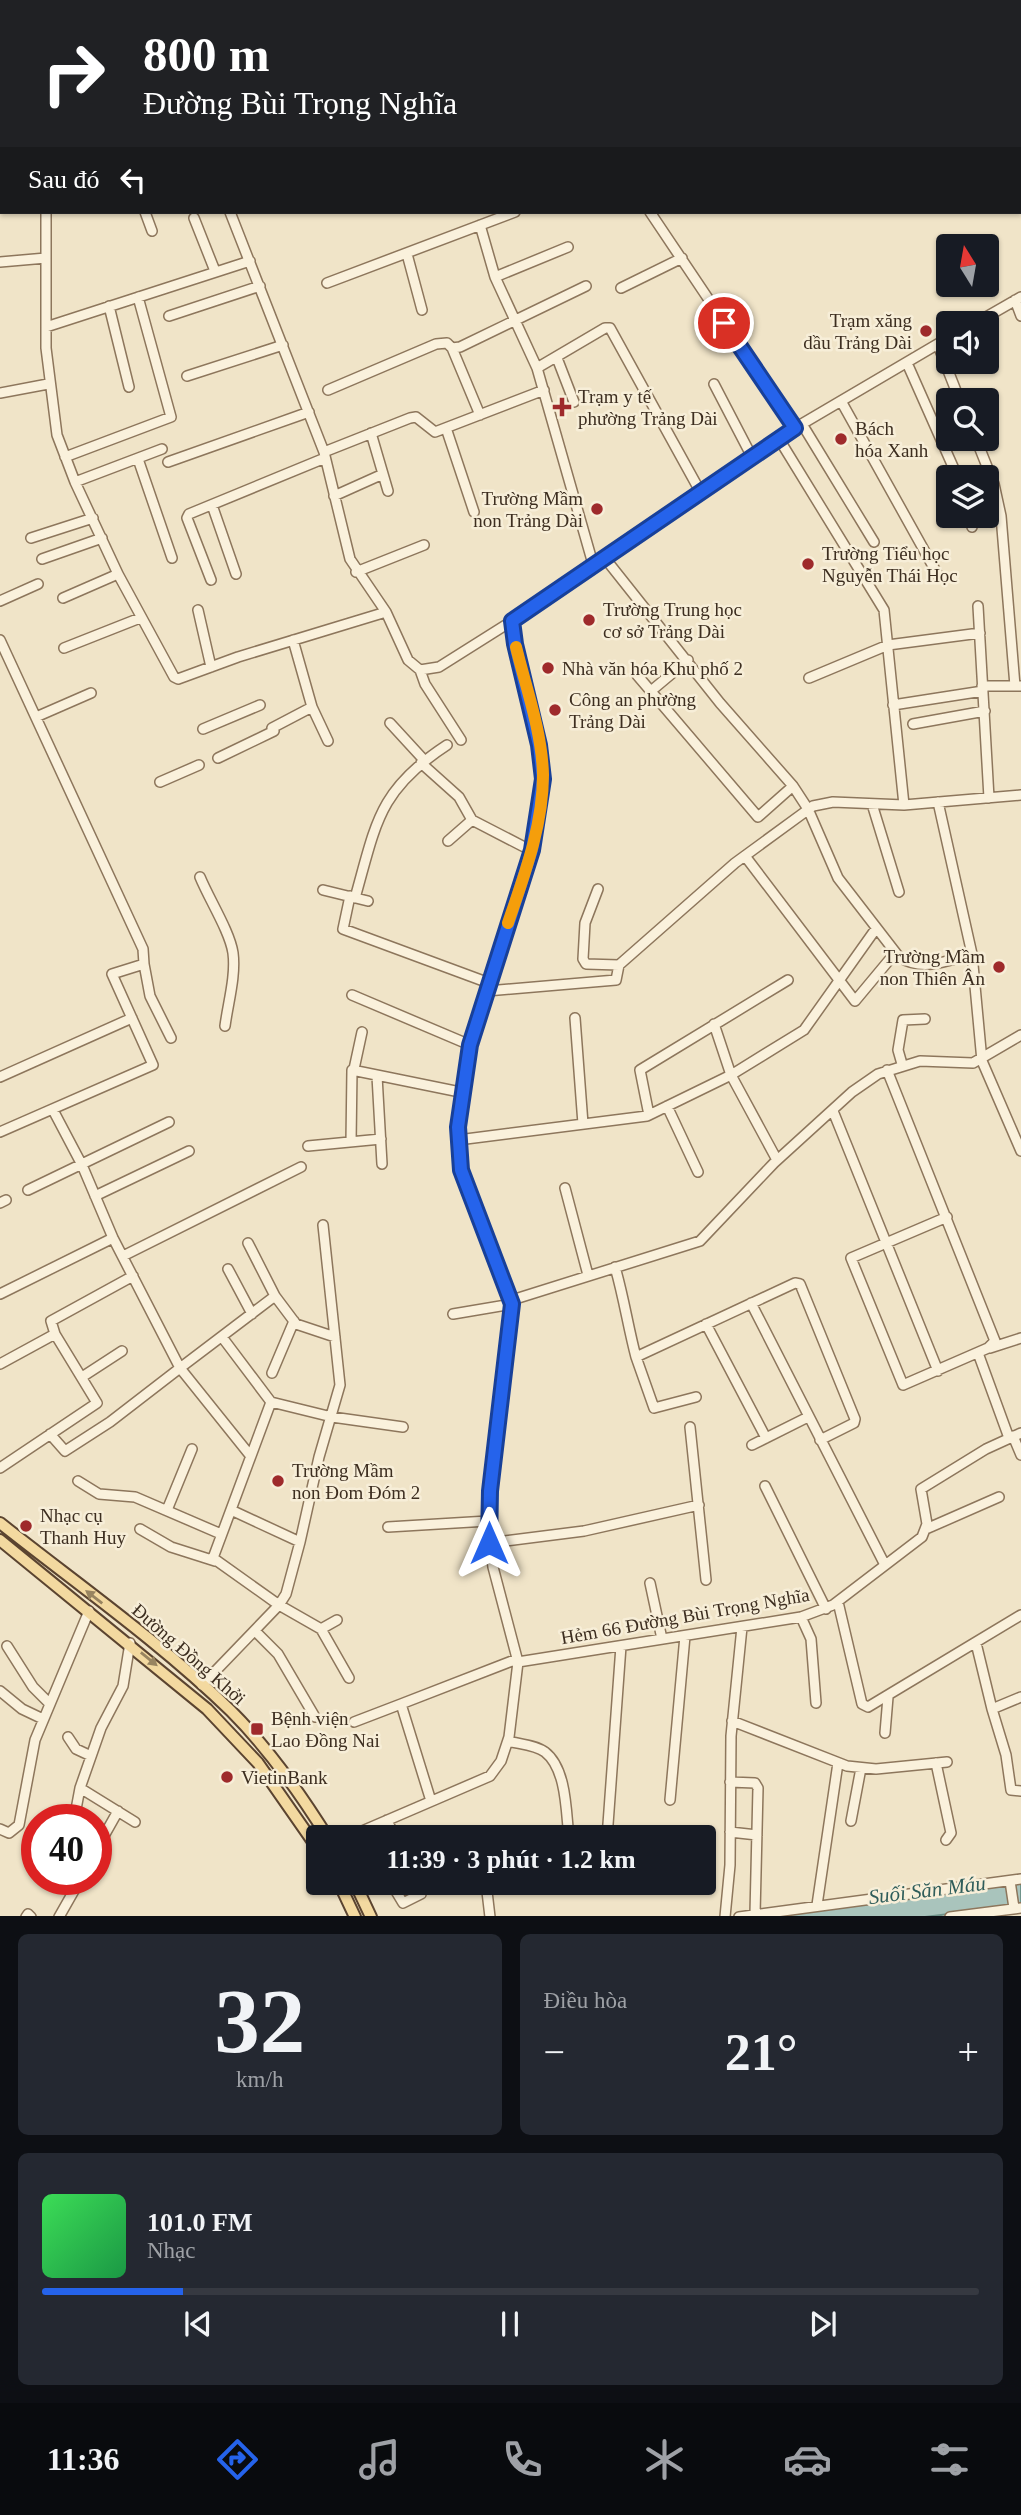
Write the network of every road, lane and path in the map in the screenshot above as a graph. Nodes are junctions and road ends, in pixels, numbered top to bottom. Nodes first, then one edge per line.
1 (46, 214) edge
2 (146, 214) edge
3 (231, 214) edge
4 (510, 214) edge
5 (651, 214) edge
6 (194, 218) dead end
7 (480, 225) junction
8 (152, 231) dead end
9 (568, 247) dead end
10 (407, 254) junction
11 (682, 257) junction
12 (46, 258) junction
13 (250, 261) junction
14 (0, 262) edge
15 (215, 271) junction
16 (495, 277) junction
17 (327, 283) dead end
18 (260, 286) junction
19 (586, 286) dead end
20 (621, 288) dead end
21 (138, 297) junction
22 (1018, 299) edge
23 (109, 306) junction
24 (422, 310) dead end
25 (997, 311) edge
26 (169, 316) dead end
27 (1021, 316) edge
28 (516, 322) junction
29 (46, 327) junction
30 (283, 345) junction
31 (936, 346) edge
32 (452, 348) junction
33 (557, 358) junction
34 (907, 363) junction
35 (537, 368) junction
36 (187, 376) dead end
37 (48, 384) junction
38 (714, 384) dead end
39 (129, 387) dead end
40 (328, 390) dead end
41 (544, 390) junction
42 (0, 393) edge
43 (841, 401) junction
44 (575, 402) dead end
45 (309, 412) junction
46 (480, 415) junction
47 (798, 426) junction
48 (446, 428) junction
49 (372, 433) junction
50 (779, 439) junction
51 (162, 449) dead end
52 (981, 451) edge
53 (324, 455) junction
54 (65, 457) junction
55 (752, 457) junction
56 (138, 459) junction
57 (167, 462) dead end
58 (952, 465) edge
59 (383, 474) junction
60 (75, 482) junction
61 (388, 491) dead end
62 (701, 493) junction
63 (334, 496) junction
64 (212, 505) junction
65 (474, 512) dead end
66 (93, 518) junction
67 (31, 538) dead end
68 (102, 538) junction
69 (874, 542) dead end
70 (424, 544) dead end
71 (604, 557) junction
72 (172, 558) dead end
73 (42, 559) dead end
74 (593, 564) junction
75 (356, 572) junction
76 (118, 574) junction
77 (236, 574) dead end
78 (939, 578) dead end
79 (211, 580) dead end
80 (37, 584) dead end
81 (62, 598) dead end
82 (0, 601) edge
83 (978, 606) dead end
84 (198, 610) dead end
85 (386, 612) junction
86 (140, 618) junction
87 (512, 621) junction
88 (980, 633) junction
89 (0, 640) edge
90 (293, 640) junction
91 (888, 645) junction
92 (64, 648) dead end
93 (688, 660) junction
94 (211, 667) junction
95 (420, 670) junction
96 (638, 675) dead end
97 (809, 678) dead end
98 (1018, 686) edge
99 (983, 688) junction
100 (651, 691) junction
101 (91, 693) dead end
102 (260, 705) dead end
103 (893, 705) junction
104 (312, 707) junction
105 (985, 712) junction
106 (36, 717) junction
107 (390, 723) dead end
108 (913, 724) dead end
109 (203, 729) dead end
110 (461, 740) dead end
111 (328, 741) dead end
112 (447, 745) dead end
113 (218, 758) dead end
114 (423, 761) junction
115 (199, 765) dead end
116 (160, 782) dead end
117 (793, 786) junction
118 (1021, 795) edge
119 (989, 798) junction
120 (938, 802) junction
121 (872, 804) junction
122 (904, 805) junction
123 (808, 808) junction
124 (472, 820) junction
125 (448, 841) dead end
126 (532, 850) junction
127 (744, 856) junction
128 (200, 877) dead end
129 (598, 889) dead end
130 (323, 890) dead end
131 (899, 891) dead end
132 (353, 897) junction
133 (368, 901) dead end
134 (876, 930) junction
135 (895, 953) junction
136 (972, 954) junction
137 (144, 964) junction
138 (619, 965) junction
139 (788, 980) dead end
140 (837, 981) junction
141 (488, 987) junction
142 (352, 995) dead end
143 (132, 1018) junction
144 (575, 1018) dead end
145 (925, 1019) dead end
146 (714, 1024) junction
147 (225, 1026) dead end
148 (362, 1032) dead end
149 (1021, 1034) edge
150 (171, 1038) dead end
151 (470, 1045) junction
152 (982, 1060) junction
153 (902, 1064) junction
154 (354, 1069) junction
155 (887, 1070) junction
156 (731, 1075) junction
157 (377, 1076) junction
158 (0, 1077) edge
159 (460, 1092) junction
160 (667, 1106) junction
161 (53, 1110) junction
162 (833, 1111) junction
163 (649, 1115) junction
164 (169, 1122) dead end
165 (583, 1124) junction
166 (0, 1132) edge
167 (381, 1139) junction
168 (458, 1140) junction
169 (351, 1142) junction
170 (308, 1146) dead end
171 (1020, 1147) edge
172 (188, 1151) dead end
173 (777, 1160) junction
174 (382, 1164) dead end
175 (82, 1165) junction
176 (301, 1167) dead end
177 (698, 1172) dead end
178 (565, 1188) dead end
179 (29, 1190) dead end
180 (95, 1196) junction
181 (947, 1217) junction
182 (323, 1225) dead end
183 (113, 1238) junction
184 (248, 1243) dead end
185 (886, 1243) junction
186 (123, 1256) junction
187 (615, 1268) junction
188 (228, 1269) dead end
189 (588, 1275) junction
190 (133, 1276) junction
191 (0, 1294) edge
192 (275, 1296) junction
193 (512, 1302) junction
194 (751, 1303) junction
195 (252, 1314) junction
196 (453, 1314) dead end
197 (294, 1321) junction
198 (706, 1324) junction
199 (55, 1334) junction
200 (222, 1337) junction
201 (335, 1337) junction
202 (1021, 1338) edge
203 (988, 1348) junction
204 (122, 1351) dead end
205 (978, 1353) junction
206 (636, 1357) junction
207 (0, 1364) edge
208 (180, 1368) junction
209 (938, 1371) junction
210 (272, 1373) dead end
211 (82, 1377) junction
212 (696, 1397) dead end
213 (271, 1402) junction
214 (332, 1417) junction
215 (808, 1417) junction
216 (403, 1427) dead end
217 (691, 1427) dead end
218 (50, 1434) junction
219 (1015, 1436) edge
220 (766, 1438) junction
221 (820, 1440) junction
222 (752, 1446) dead end
223 (192, 1448) dead end
224 (249, 1454) junction
225 (1021, 1455) edge
226 (0, 1468) edge
227 (78, 1481) dead end
228 (765, 1486) dead end
229 (999, 1497) dead end
230 (699, 1505) junction
231 (167, 1510) junction
232 (231, 1510) junction
233 (488, 1521) junction
234 (0, 1523) edge
235 (388, 1527) dead end
236 (140, 1529) dead end
237 (926, 1529) junction
238 (221, 1534) junction
239 (0, 1540) edge
240 (300, 1542) junction
241 (489, 1543) junction
242 (215, 1561) junction
243 (886, 1565) junction
244 (706, 1580) dead end
245 (650, 1583) dead end
246 (838, 1602) junction
247 (279, 1605) junction
248 (826, 1609) junction
249 (89, 1611) junction
250 (1021, 1615) edge
251 (801, 1617) junction
252 (337, 1620) dead end
253 (742, 1627) junction
254 (321, 1629) junction
255 (255, 1631) junction
256 (685, 1636) junction
257 (662, 1639) junction
258 (130, 1643) junction
259 (976, 1643) junction
260 (7, 1646) dead end
261 (621, 1646) junction
262 (518, 1660) junction
263 (349, 1678) dead end
264 (202, 1685) junction
265 (0, 1691) edge
266 (888, 1697) junction
267 (1021, 1697) edge
268 (49, 1703) junction
269 (816, 1703) dead end
270 (401, 1704) junction
271 (992, 1709) junction
272 (315, 1717) dead end
273 (43, 1719) junction
274 (733, 1721) junction
275 (354, 1722) dead end
276 (885, 1734) dead end
277 (68, 1737) dead end
278 (508, 1741) junction
279 (91, 1756) junction
280 (947, 1762) dead end
281 (838, 1763) junction
282 (936, 1763) junction
283 (861, 1768) junction
284 (730, 1782) junction
285 (80, 1788) junction
286 (1021, 1791) edge
287 (670, 1800) dead end
288 (431, 1801) junction
289 (77, 1804) edge
290 (118, 1811) junction
291 (387, 1820) junction
292 (851, 1821) dead end
293 (112, 1822) edge
294 (135, 1822) dead end
295 (319, 1825) edge
296 (380, 1825) edge
297 (389, 1825) edge
298 (567, 1825) edge
299 (608, 1825) edge
300 (0, 1829) edge
301 (306, 1832) edge
302 (730, 1832) junction
303 (757, 1835) junction
304 (946, 1840) dead end
305 (1021, 1880) edge
306 (1010, 1881) junction
307 (71, 1895) edge
308 (344, 1895) edge
309 (361, 1895) edge
310 (398, 1895) edge
311 (419, 1895) edge
312 (487, 1895) edge
313 (817, 1905) junction
314 (1017, 1908) edge
315 (755, 1914) junction
316 (59, 1916) edge
317 (355, 1916) edge
318 (371, 1916) edge
319 (490, 1916) edge
320 (725, 1916) edge
321 (739, 1916) edge
322 (950, 1916) edge

1 - 12 street
2 - 8 street
3 - 13 street
4 - 7 street
5 - 11 street
6 - 15 street
7 - 10 street
7 - 16 street
9 - 16 street
10 - 17 street
10 - 24 street
11 - 20 street
11 - 47 street
12 - 14 street
12 - 29 street
13 - 15 street
13 - 18 street
15 - 21 street
16 - 28 street
18 - 26 street
18 - 30 street
19 - 28 street
21 - 23 street
21 - 54 street
22 - 25 street
22 - 27 street
23 - 29 street
23 - 39 street
28 - 32 street
28 - 35 street
29 - 37 street
30 - 36 street
30 - 45 street
31 - 34 street
32 - 40 street
32 - 46 street
33 - 35 street
33 - 44 street
33 - 62 street
34 - 43 street
34 - 58 street
35 - 41 street
37 - 42 street
37 - 54 street
38 - 55 street
41 - 46 street
41 - 74 street
43 - 47 street
43 - 78 street
45 - 53 street
45 - 57 street
46 - 48 street
47 - 50 street
47 - 69 street
48 - 49 street
48 - 65 street
49 - 53 street
49 - 59 street
50 - 55 street
50 - 91 street
51 - 56 street
52 - 98 street
53 - 63 street
53 - 64 street
54 - 60 street
55 - 62 street
56 - 60 street
56 - 72 street
59 - 61 street
59 - 63 street
60 - 66 street
62 - 71 street
63 - 75 street
64 - 77 street
64 - 79 street
66 - 67 street
66 - 68 street
68 - 73 street
68 - 76 street
70 - 75 street
71 - 74 street
71 - 93 street
74 - 87 street
75 - 85 street
76 - 81 street
76 - 86 street
80 - 82 street
83 - 88 street
84 - 94 street
85 - 90 street
85 - 95 street
86 - 92 street
86 - 94 street
87 - 95 street
87 - 126 street
88 - 91 street
88 - 99 street
89 - 106 street
90 - 94 street
90 - 104 street
91 - 97 street
91 - 103 street
93 - 100 street
93 - 117 street
95 - 110 street
96 - 100 street
98 - 99 street
99 - 103 street
99 - 105 street
100 - 117 street
101 - 106 street
102 - 109 street
103 - 122 street
104 - 111 street
104 - 113 street
105 - 108 street
105 - 119 street
106 - 137 street
107 - 114 street
112 - 114 street
114 - 124 street
114 - 132 street
115 - 116 street
117 - 123 street
118 - 119 street
119 - 120 street
120 - 122 street
120 - 136 street
121 - 122 street
121 - 123 street
121 - 131 street
123 - 127 street
123 - 134 street
124 - 125 street
124 - 126 street
126 - 141 street
127 - 138 street
127 - 140 street
128 - 147 street
129 - 138 street
130 - 132 street
132 - 133 street
132 - 141 street
134 - 135 street
134 - 140 street
135 - 136 street
135 - 140 street
136 - 152 street
137 - 143 street
137 - 150 street
138 - 141 street
139 - 146 street
140 - 156 street
141 - 151 street
142 - 151 street
143 - 158 street
143 - 161 street
144 - 165 street
145 - 153 street
146 - 156 street
146 - 163 street
148 - 154 street
149 - 152 street
151 - 159 street
152 - 153 street
152 - 171 street
153 - 155 street
154 - 157 street
154 - 169 street
155 - 162 street
155 - 181 street
156 - 160 street
156 - 173 street
157 - 159 street
157 - 167 street
159 - 168 street
160 - 163 street
160 - 177 street
161 - 166 street
161 - 175 street
162 - 173 street
162 - 185 street
163 - 165 street
164 - 175 street
165 - 168 street
167 - 169 street
167 - 174 street
168 - 193 street
169 - 170 street
172 - 180 street
173 - 187 street
175 - 179 street
175 - 180 street
176 - 186 street
178 - 189 street
180 - 183 street
181 - 185 street
181 - 203 street
182 - 201 street
183 - 186 street
183 - 191 street
184 - 192 street
185 - 209 street
185 - 209 street
186 - 190 street
187 - 189 street
187 - 206 street
188 - 195 street
189 - 193 street
190 - 199 street
190 - 208 street
192 - 195 street
192 - 197 street
193 - 196 street
193 - 233 street
194 - 198 street
194 - 215 street
194 - 221 street
195 - 200 street
197 - 201 street
197 - 210 street
198 - 206 street
198 - 220 street
199 - 207 street
199 - 211 street
200 - 208 street
200 - 213 street
201 - 214 street
202 - 203 street
203 - 205 street
204 - 211 street
205 - 209 street
205 - 219 street
206 - 212 street
208 - 218 street
208 - 224 street
211 - 218 street
213 - 214 street
213 - 224 street
214 - 216 street
214 - 240 street
215 - 220 street
215 - 221 street
217 - 230 street
218 - 226 street
219 - 225 street
219 - 237 street
220 - 222 street
221 - 243 street
223 - 231 street
224 - 232 street
227 - 231 street
228 - 248 street
229 - 237 street
230 - 241 street
230 - 244 street
231 - 238 street
232 - 238 street
232 - 240 street
233 - 235 street
233 - 241 street
264 -> 234 main road, Đường Đồng Khởi
236 - 242 street
237 - 243 street, Hẻm 66 Đường Bùi Trọng Nghĩa
238 - 242 street
239 - 249 main road, Đường Đồng Khởi
240 - 247 street
241 - 262 street
242 - 247 street
243 - 246 street, Hẻm 66 Đường Bùi Trọng Nghĩa
245 - 257 street
246 - 248 street, Hẻm 66 Đường Bùi Trọng Nghĩa
246 - 266 street
247 - 254 street
247 - 255 street
248 - 251 street, Hẻm 66 Đường Bùi Trọng Nghĩa
249 - 258 main road, Đường Đồng Khởi
249 - 268 street
250 - 259 street
251 - 253 street, Hẻm 66 Đường Bùi Trọng Nghĩa
251 - 269 street
252 - 254 street
253 - 256 street, Hẻm 66 Đường Bùi Trọng Nghĩa
253 - 274 street
254 - 263 street
255 - 264 street
255 - 272 street
256 - 257 street, Hẻm 66 Đường Bùi Trọng Nghĩa
256 - 287 street
257 - 261 street, Hẻm 66 Đường Bùi Trọng Nghĩa
258 - 279 street
258 -> 301 main road, Đường Đồng Khởi
259 - 266 street
259 - 271 street
260 - 268 street
261 - 262 street, Hẻm 66 Đường Bùi Trọng Nghĩa
261 - 299 street
262 - 270 street, Hẻm 66 Đường Bùi Trọng Nghĩa
262 - 278 street
264 - 295 main road, Đường Đồng Khởi
265 - 273 street
266 - 276 street
267 - 271 street
268 - 273 street
270 - 275 street, Hẻm 66 Đường Bùi Trọng Nghĩa
270 - 288 street
271 - 286 street
273 - 300 street
274 - 281 street
274 - 284 street
277 - 279 street
278 - 288 street
278 - 298 street
279 - 285 street
280 - 282 street
281 - 283 street
281 - 313 street
282 - 283 street
282 - 304 street
283 - 292 street
284 - 302 street
284 - 303 street
285 - 289 street
285 - 290 street
288 - 291 street
290 - 293 street
290 - 294 street
291 - 296 street
291 - 297 street
302 - 303 street
302 - 320 street
303 - 315 street
305 - 306 street
306 - 313 street
306 - 314 street
307 - 316 street
308 - 317 main road
309 - 318 main road
310 - 311 street
312 - 319 street
313 - 315 street
314 - 322 street
315 - 321 street

